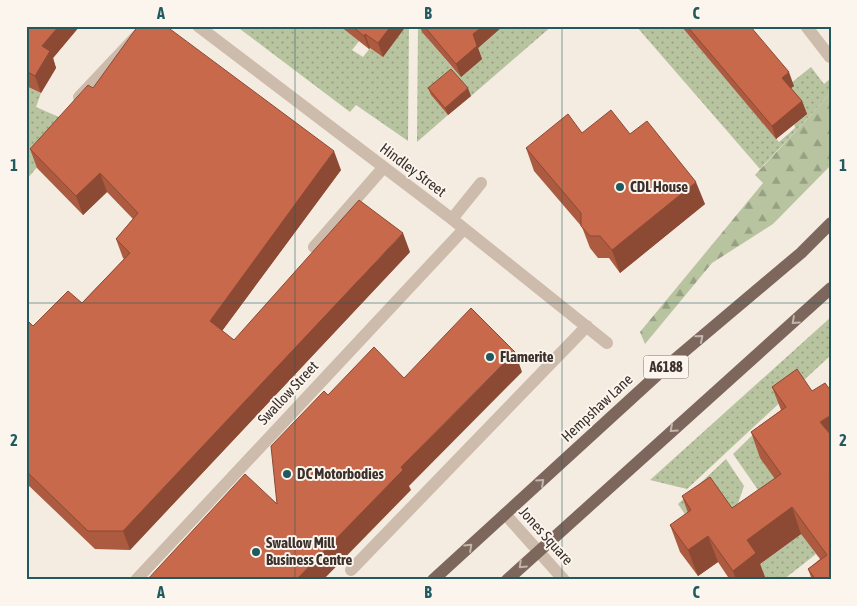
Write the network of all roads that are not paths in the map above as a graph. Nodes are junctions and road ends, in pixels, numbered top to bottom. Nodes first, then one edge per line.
1 (146, 26) edge
2 (198, 26) edge
3 (806, 26) edge
4 (830, 57) edge
5 (72, 103) edge
6 (383, 168) junction
7 (481, 182) dead end
8 (452, 219) junction
9 (831, 223) edge
10 (464, 229) junction
11 (314, 247) edge
12 (831, 288) edge
13 (587, 326) junction
14 (607, 343) dead end
15 (505, 514) junction
16 (538, 550) junction
17 (350, 570) dead end
18 (136, 580) edge
19 (433, 580) edge
20 (507, 580) edge
21 (564, 580) edge

1 - 5 street
2 - 6 street, Hindley Street
3 - 4 street
6 - 8 street, Hindley Street
6 - 11 street
7 - 8 street
8 - 10 street, Hindley Street
15 -> 9 main road, Hempshaw Lane / A6188
10 - 13 street, Hindley Street
10 - 18 street, Swallow Street
12 -> 16 main road
13 - 14 street, Hindley Street
13 - 17 street
15 - 16 street, Jones Square
19 -> 15 main road, Hempshaw Lane / A6188
16 -> 20 main road
16 - 21 street, Jones Square

